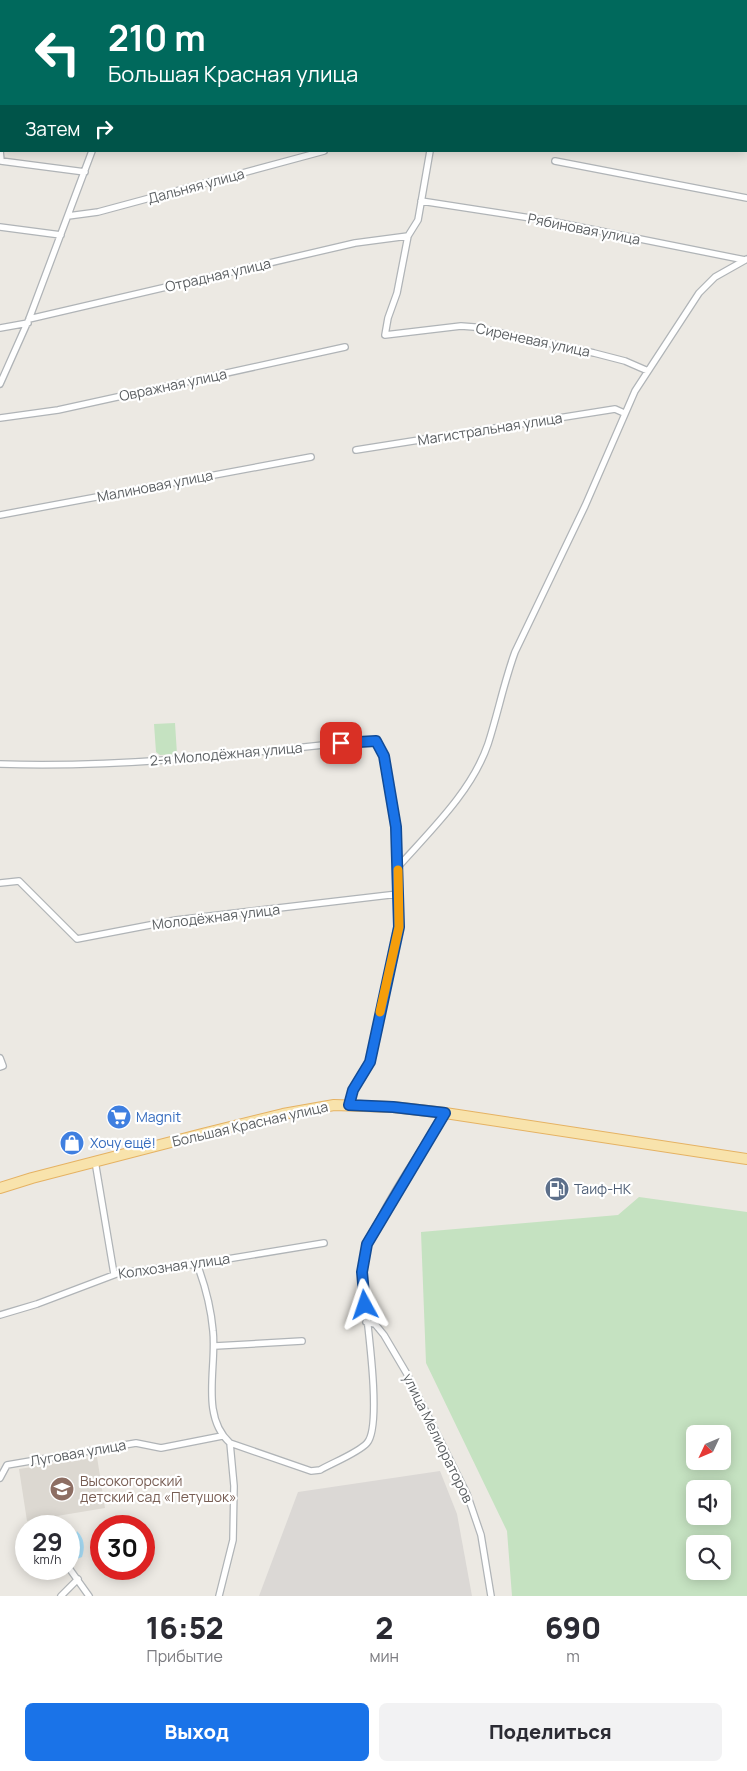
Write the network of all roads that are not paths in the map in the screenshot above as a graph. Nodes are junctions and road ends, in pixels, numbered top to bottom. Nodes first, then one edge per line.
1 (0, 152) edge
2 (92, 152) edge
3 (320, 152) edge
4 (430, 152) edge
5 (555, 161) dead end
6 (85, 172) junction
7 (747, 198) edge
8 (421, 201) junction
9 (68, 216) junction
10 (0, 227) edge
11 (61, 235) junction
12 (408, 236) junction
13 (746, 260) edge
14 (28, 321) junction
15 (0, 328) edge
16 (345, 347) dead end
17 (648, 371) junction
18 (0, 384) edge
19 (624, 413) junction
20 (0, 418) edge
21 (356, 450) dead end
22 (311, 457) dead end
23 (0, 515) edge
24 (0, 764) edge
25 (398, 866) junction
26 (0, 883) edge
27 (398, 894) junction
28 (0, 1058) edge
29 (0, 1067) edge
30 (349, 1105) junction
31 (445, 1113) junction
32 (747, 1159) edge
33 (95, 1161) junction
34 (0, 1188) edge
35 (324, 1243) dead end
36 (197, 1264) junction
37 (114, 1274) junction
38 (0, 1315) edge
39 (366, 1322) junction
40 (302, 1341) dead end
41 (214, 1346) junction
42 (222, 1436) junction
43 (230, 1443) junction
44 (0, 1478) edge
45 (77, 1580) edge
46 (79, 1580) edge
47 (61, 1596) edge
48 (89, 1596) edge
49 (219, 1596) edge
50 (491, 1596) edge

1 - 6 street
2 - 6 street
3 - 9 street, Дальняя улица
4 - 8 street
5 - 7 street
6 - 9 street
8 - 12 street
8 - 13 street, Рябиновая улица
9 - 11 street
10 - 11 street
11 - 14 street
12 - 14 street, Отрадная улица
12 - 17 street, Сиреневая улица
13 - 17 street
14 - 15 street, Отрадная улица
14 - 18 street
16 - 20 street, Овражная улица
17 - 19 street
19 - 21 street, Магистральная улица
19 - 25 street
22 - 23 street, Малиновая улица
24 - 25 street, 2-я Молодёжная улица
25 - 27 street, 2-я Молодёжная улица
26 - 27 street, Молодёжная улица
27 - 30 street, 2-я Молодёжная улица
28 - 29 street
30 - 31 main road, Большая Красная улица
30 - 33 main road, Большая Красная улица
31 - 32 main road, Большая Красная улица
31 - 39 street
33 - 34 main road, Большая Красная улица
33 - 37 street
35 - 36 street, Колхозная улица
36 - 37 street, Колхозная улица
36 - 41 street
37 - 38 street, Колхозная улица
39 - 43 street
39 - 50 street, улица Мелиораторов
40 - 41 street
41 - 42 street
42 - 43 street
42 - 44 street, Луговая улица
43 - 49 street
45 - 47 street
46 - 48 street

